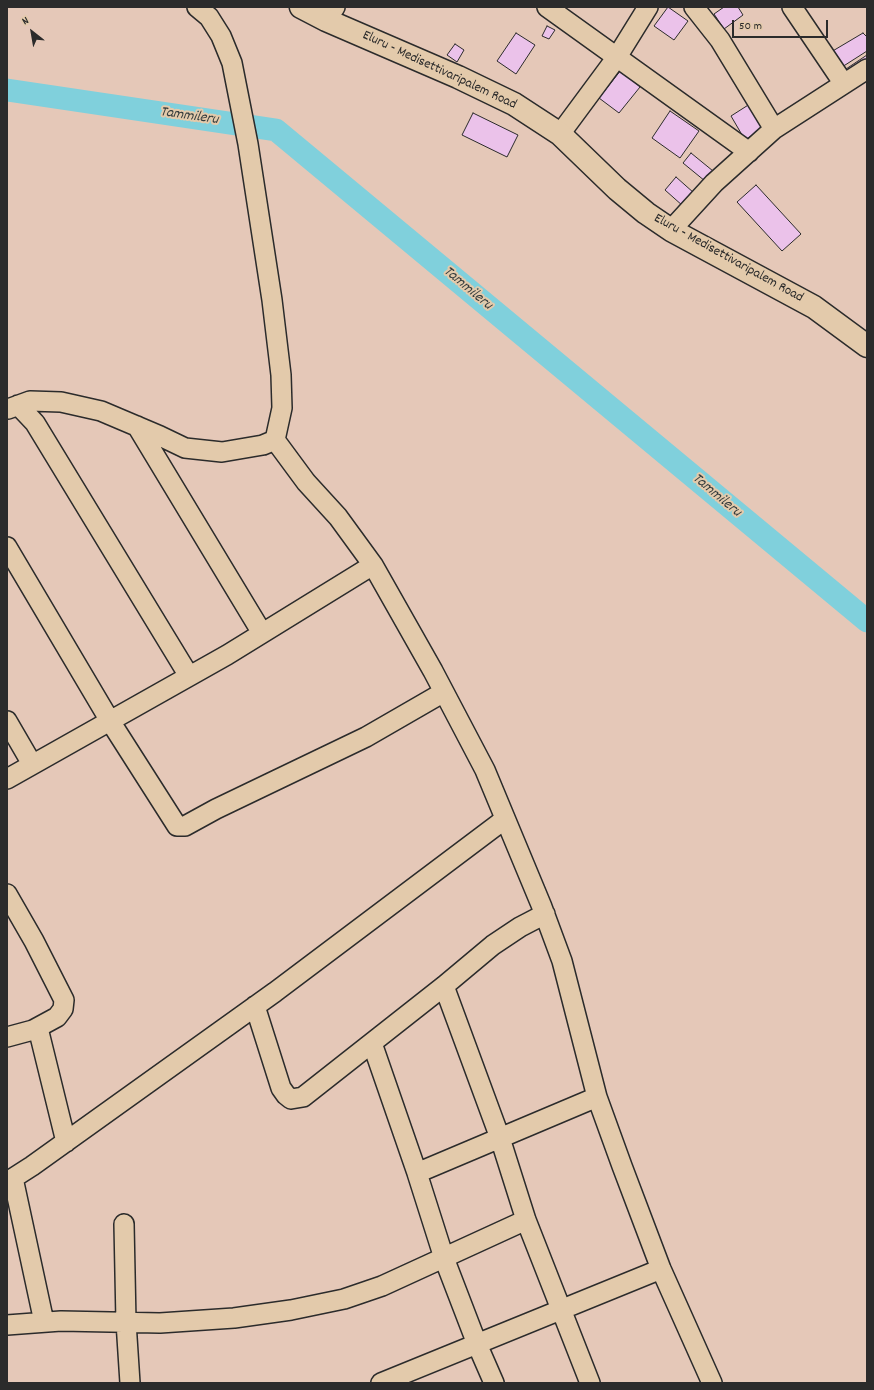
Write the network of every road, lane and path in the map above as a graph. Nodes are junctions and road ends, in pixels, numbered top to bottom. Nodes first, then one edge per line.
1 (197, 7) edge
2 (301, 7) edge
3 (547, 7) edge
4 (648, 7) edge
5 (694, 7) edge
6 (792, 7) edge
7 (331, 13) edge
8 (617, 56) junction
9 (867, 69) edge
10 (844, 84) junction
11 (774, 129) junction
12 (560, 134) junction
13 (748, 152) junction
14 (671, 230) junction
15 (867, 346) edge
16 (12, 407) edge
17 (137, 426) junction
18 (275, 440) junction
19 (7, 547) edge
20 (373, 565) junction
21 (262, 633) junction
22 (189, 676) junction
23 (444, 692) junction
24 (7, 721) edge
25 (110, 721) junction
26 (32, 764) junction
27 (7, 779) edge
28 (505, 820) junction
29 (7, 894) edge
30 (545, 914) junction
31 (444, 986) junction
32 (255, 1006) junction
33 (38, 1028) junction
34 (7, 1037) edge
35 (372, 1043) junction
36 (596, 1097) junction
37 (500, 1138) junction
38 (66, 1142) junction
39 (417, 1173) junction
40 (10, 1180) edge
41 (526, 1220) junction
42 (124, 1224) dead end
43 (444, 1258) junction
44 (662, 1269) junction
45 (561, 1310) junction
46 (44, 1322) junction
47 (126, 1322) junction
48 (7, 1325) edge
49 (477, 1344) junction
50 (130, 1383) edge
51 (381, 1383) edge
52 (494, 1383) edge
53 (590, 1383) edge
54 (712, 1383) edge

1 - 18 street
2 - 7 main road, Eluru - Medisettivaripalem Road
3 - 8 street
4 - 8 street
5 - 11 street
6 - 10 street
7 - 12 main road, Eluru - Medisettivaripalem Road
8 - 12 street
8 - 13 street
9 - 10 street
10 - 11 street
11 - 13 street
12 - 14 main road, Eluru - Medisettivaripalem Road
13 - 14 street
14 - 15 main road, Eluru - Medisettivaripalem Road
16 - 17 street
16 - 22 street
17 - 18 street
17 - 21 street
18 - 20 street
19 - 25 street
20 - 21 street
20 - 23 street
21 - 22 street
22 - 25 street
23 - 25 street
23 - 28 street
24 - 26 street
25 - 26 street
26 - 27 street
28 - 30 street
28 - 32 street
29 - 33 street
30 - 31 street
30 - 36 street
31 - 35 street
31 - 37 street
32 - 35 street
32 - 38 street
33 - 34 street
33 - 38 street
35 - 39 street
36 - 37 street
36 - 44 street
37 - 39 street
37 - 41 street
38 - 40 street
39 - 43 street
40 - 46 street
41 - 43 street
41 - 45 street
42 - 47 street
43 - 47 street
43 - 49 street
44 - 45 street
44 - 54 street
45 - 49 street
45 - 53 street
46 - 47 street
46 - 48 street
47 - 50 street
49 - 51 street
49 - 52 street

